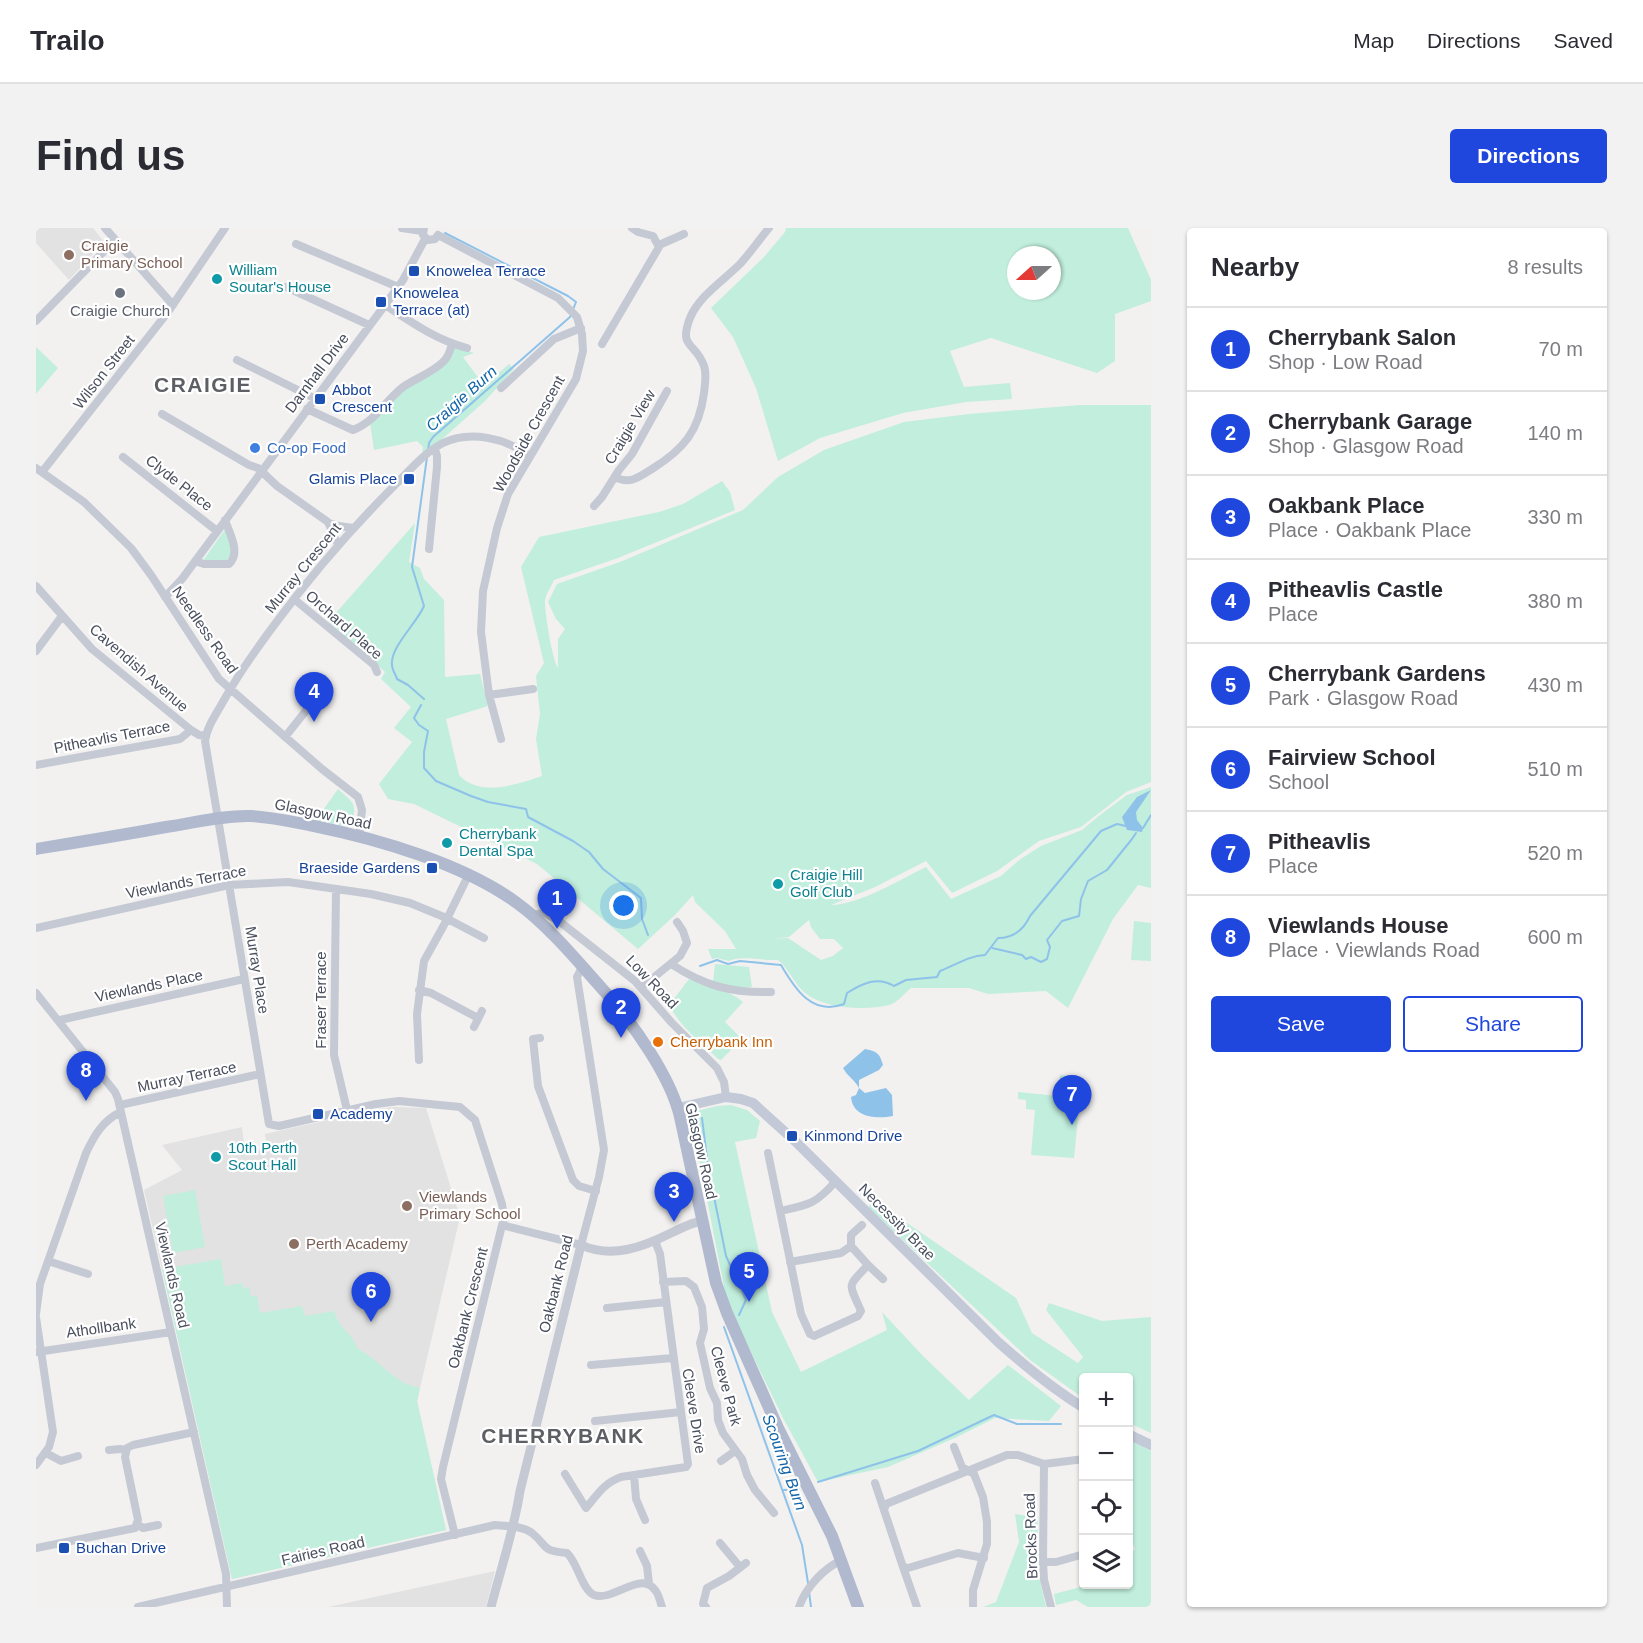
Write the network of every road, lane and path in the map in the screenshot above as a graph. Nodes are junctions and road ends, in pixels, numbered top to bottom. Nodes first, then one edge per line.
1 (105, 228) edge
2 (225, 228) edge
3 (402, 228) edge
4 (632, 228) edge
5 (769, 228) edge
6 (438, 232) edge
7 (424, 233) edge
8 (684, 234) dead end
9 (116, 240) junction
10 (296, 244) dead end
11 (659, 245) junction
12 (398, 286) junction
13 (286, 287) dead end
14 (173, 305) junction
15 (385, 305) junction
16 (36, 321) edge
17 (369, 325) junction
18 (581, 328) junction
19 (452, 344) junction
20 (602, 344) dead end
21 (467, 348) dead end
22 (237, 360) dead end
23 (501, 388) dead end
24 (667, 391) dead end
25 (314, 398) junction
26 (307, 409) junction
27 (162, 414) dead end
28 (430, 453) junction
29 (530, 456) junction
30 (123, 457) dead end
31 (39, 470) edge
32 (261, 471) junction
33 (615, 477) junction
34 (594, 506) dead end
35 (225, 520) junction
36 (328, 522) junction
37 (353, 528) junction
38 (217, 531) junction
39 (338, 545) junction
40 (429, 549) dead end
41 (195, 561) junction
42 (36, 586) edge
43 (165, 597) junction
44 (294, 599) junction
45 (63, 616) junction
46 (36, 651) edge
47 (377, 672) dead end
48 (230, 688) junction
49 (533, 689) dead end
50 (489, 695) junction
51 (316, 698) dead end
52 (191, 730) junction
53 (206, 736) junction
54 (285, 737) junction
55 (501, 739) dead end
56 (36, 765) edge
57 (218, 819) junction
58 (359, 836) junction
59 (36, 849) edge
60 (468, 876) junction
61 (229, 885) junction
62 (336, 889) junction
63 (533, 915) junction
64 (447, 918) junction
65 (677, 922) dead end
66 (36, 928) edge
67 (484, 938) dead end
68 (671, 964) junction
69 (582, 967) junction
70 (244, 979) junction
71 (642, 987) junction
72 (419, 990) junction
73 (771, 992) dead end
74 (36, 993) edge
75 (60, 1020) junction
76 (474, 1027) dead end
77 (540, 1038) dead end
78 (419, 1060) dead end
79 (260, 1074) junction
80 (726, 1097) junction
81 (678, 1108) junction
82 (121, 1109) junction
83 (347, 1110) junction
84 (271, 1126) joint
85 (768, 1153) dead end
86 (835, 1182) junction
87 (596, 1191) junction
88 (780, 1211) junction
89 (702, 1221) junction
90 (502, 1225) junction
91 (862, 1225) dead end
92 (655, 1241) junction
93 (581, 1245) junction
94 (851, 1246) junction
95 (48, 1261) junction
96 (790, 1262) junction
97 (868, 1265) junction
98 (88, 1274) dead end
99 (883, 1279) dead end
100 (663, 1281) junction
101 (666, 1302) junction
102 (607, 1308) dead end
103 (36, 1315) edge
104 (171, 1332) junction
105 (38, 1352) edge
106 (673, 1358) junction
107 (591, 1365) dead end
108 (1079, 1405) edge
109 (681, 1412) junction
110 (595, 1421) dead end
111 (194, 1431) junction
112 (1133, 1436) edge
113 (1151, 1445) edge
114 (954, 1447) dead end
115 (109, 1450) dead end
116 (126, 1450) junction
117 (735, 1451) junction
118 (46, 1453) junction
119 (78, 1456) dead end
120 (1079, 1460) edge
121 (721, 1461) dead end
122 (1044, 1464) junction
123 (36, 1465) edge
124 (968, 1470) junction
125 (565, 1474) dead end
126 (633, 1475) junction
127 (875, 1483) dead end
128 (884, 1510) junction
129 (774, 1513) dead end
130 (645, 1520) dead end
131 (138, 1525) junction
132 (158, 1525) dead end
133 (514, 1528) junction
134 (455, 1535) junction
135 (720, 1543) dead end
136 (36, 1548) edge
137 (640, 1551) dead end
138 (1079, 1555) edge
139 (984, 1558) junction
140 (842, 1560) junction
141 (1043, 1562) junction
142 (903, 1567) junction
143 (649, 1584) junction
144 (227, 1588) junction
145 (600, 1596) junction
146 (703, 1606) edge
147 (138, 1607) edge
148 (227, 1607) edge
149 (491, 1607) edge
150 (600, 1607) edge
151 (662, 1607) edge
152 (799, 1607) edge
153 (858, 1607) edge
154 (917, 1607) edge
155 (973, 1607) edge
156 (1052, 1607) edge

1 - 9 street
2 - 14 street, Wilson Street
3 - 7 street
4 - 11 street
5 - 33 street, Craigie View
6 - 7 street
6 - 18 street
7 - 12 street, Darnhall Drive
8 - 11 street
9 - 14 street
9 - 16 street
10 - 12 street
11 - 20 street
12 - 15 street, Darnhall Drive
13 - 17 street
14 - 31 street, Wilson Street
15 - 17 street, Darnhall Drive
15 - 19 street
17 - 25 street, Darnhall Drive
18 - 23 street
18 - 29 street, Woodside Crescent
19 - 21 street
19 - 26 street
22 - 25 street
24 - 33 street, Craigie View
25 - 26 street, Darnhall Drive
26 - 32 street, Darnhall Drive
27 - 32 street
28 - 29 street, Murray Crescent
28 - 37 street, Murray Crescent
28 - 40 street
29 - 50 street, Woodside Crescent
30 - 38 street, Clyde Place
31 - 43 street, Needless Road
32 - 35 street, Darnhall Drive
32 - 36 street
33 - 34 street, Craigie View
35 - 38 street, Darnhall Drive
35 - 41 street
36 - 37 street
36 - 39 street
37 - 39 street, Murray Crescent
38 - 41 street, Darnhall Drive
39 - 44 street, Murray Crescent
41 - 43 street, Darnhall Drive
42 - 45 street, Cavendish Avenue
43 - 48 street, Needless Road
44 - 47 street, Orchard Place
44 - 48 street, Murray Crescent
45 - 46 street
45 - 52 street, Cavendish Avenue
48 - 53 street, Murray Crescent
48 - 54 street, Needless Road
49 - 50 street
50 - 55 street, Woodside Crescent
51 - 54 street
52 - 53 street, Cavendish Avenue
52 - 56 street, Pitheavlis Terrace
53 - 57 street
54 - 58 street, Needless Road
57 - 58 main road, Glasgow Road
57 - 59 main road, Glasgow Road
57 - 61 street, Murray Place
58 - 60 main road, Glasgow Road
60 - 63 main road, Glasgow Road
60 - 64 street
61 - 62 street, Viewlands Terrace
61 - 66 street, Viewlands Terrace
61 - 70 street, Murray Place
62 - 64 street, Viewlands Terrace
62 - 83 street, Fraser Terrace
63 - 69 main road, Glasgow Road
63 - 71 street, Low Road
64 - 67 street, Viewlands Terrace
64 - 72 street
65 - 68 street
68 - 71 street
68 - 73 street
69 - 81 main road, Glasgow Road
69 - 87 street, Oakbank Road
70 - 75 street, Viewlands Place
70 - 79 street, Murray Place
71 - 80 street, Low Road
72 - 76 street
72 - 78 street
74 - 75 street, Viewlands Road
75 - 82 street, Viewlands Road
77 - 87 street
79 - 82 street, Murray Terrace
79 - 84 street, Murray Place
80 - 81 main road, Necessity Brae
80 - 86 main road, Necessity Brae
81 - 89 main road, Glasgow Road
82 - 95 street
82 - 104 street, Viewlands Road
83 - 84 street, Oakbank Crescent
83 - 90 street, Oakbank Crescent
85 - 88 street
86 - 88 street
86 - 108 main road, Necessity Brae
87 - 93 street, Oakbank Road
88 - 96 street
89 - 92 street
89 - 140 main road, Glasgow Road
90 - 93 street
90 - 134 street, Oakbank Crescent
91 - 94 street
92 - 93 street
92 - 100 street, Cleeve Drive
93 - 133 street, Oakbank Road
94 - 96 street
94 - 97 street
95 - 98 street
95 - 103 street
96 - 97 street
97 - 99 street
100 - 101 street, Cleeve Drive
100 - 117 street, Cleeve Park
101 - 102 street
101 - 106 street, Cleeve Drive
103 - 105 street
104 - 105 street, Athollbank
104 - 111 street, Viewlands Road
105 - 118 street
106 - 107 street
106 - 109 street, Cleeve Drive
109 - 110 street
109 - 126 street, Cleeve Drive
111 - 116 street
111 - 144 street, Viewlands Road
112 - 113 main road
114 - 124 street
115 - 116 street
116 - 131 street
117 - 121 street
117 - 129 street, Cleeve Park
118 - 119 street
118 - 123 street
120 - 122 street
122 - 124 street
122 - 141 street, Brocks Road
124 - 128 street
124 - 139 street
125 - 126 street, Cleeve Drive
126 - 130 street
127 - 128 street
128 - 142 street
131 - 132 street
131 - 136 street
133 - 134 street, Fairies Road
133 - 145 street
133 - 149 street, Oakbank Road
134 - 144 street, Fairies Road
135 - 146 street
137 - 143 street
138 - 141 street
139 - 142 street
139 - 155 street
140 - 152 street
140 - 153 main road, Glasgow Road
141 - 156 street, Brocks Road
142 - 154 street
143 - 145 street
143 - 151 street
144 - 147 street, Fairies Road
144 - 148 street, Viewlands Road
145 - 150 street

